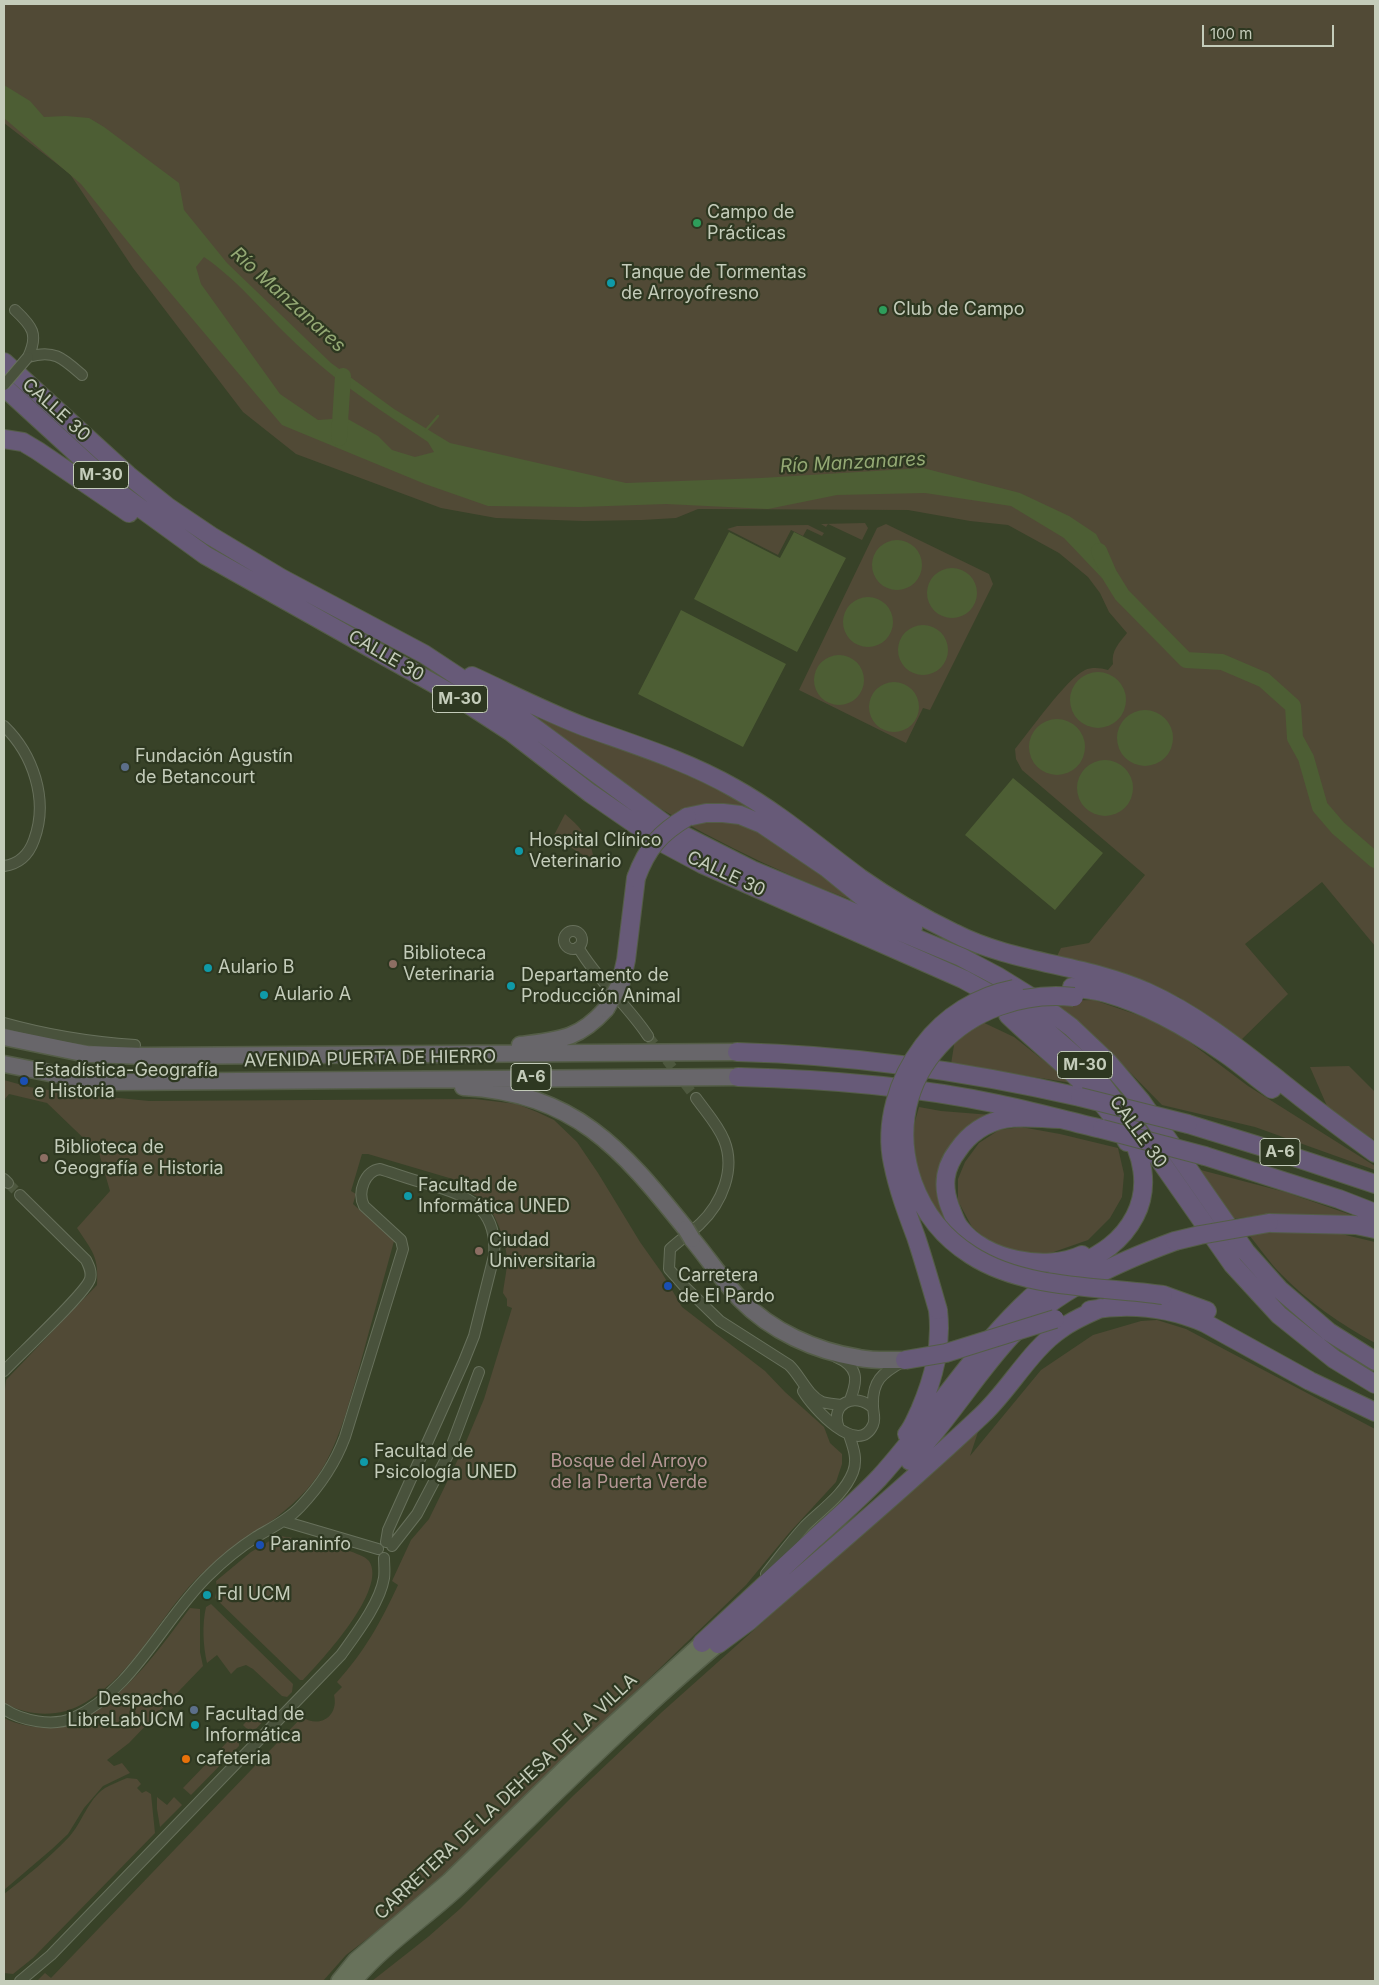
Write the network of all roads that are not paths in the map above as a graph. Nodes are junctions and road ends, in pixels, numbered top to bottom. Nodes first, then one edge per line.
1 (15, 310) dead end
2 (28, 357) junction
3 (4, 362) edge
4 (82, 374) dead end
5 (4, 386) edge
6 (4, 439) edge
7 (212, 524) dead end
8 (205, 555) junction
9 (281, 578) junction
10 (424, 654) junction
11 (4, 726) edge
12 (702, 864) junction
13 (4, 866) edge
14 (578, 947) dead end
15 (961, 957) junction
16 (621, 982) joint
17 (1073, 992) junction
18 (1008, 1015) junction
19 (4, 1024) edge
20 (648, 1036) tunnel mouth
21 (4, 1037) edge
22 (135, 1045) joint
23 (737, 1052) joint
24 (433, 1055) junction
25 (206, 1057) junction
26 (4, 1064) edge
27 (738, 1077) joint
28 (324, 1080) junction
29 (696, 1098) tunnel mouth
30 (1062, 1120) junction
31 (1375, 1153) edge
32 (1375, 1160) edge
33 (1375, 1184) edge
34 (20, 1195) tunnel mouth
35 (1375, 1213) edge
36 (1328, 1224) junction
37 (1375, 1229) edge
38 (1375, 1236) edge
39 (1101, 1308) junction
40 (1329, 1332) junction
41 (815, 1347) junction
42 (1375, 1354) edge
43 (778, 1356) junction
44 (905, 1360) junction
45 (1375, 1361) edge
46 (4, 1371) edge
47 (479, 1372) dead end
48 (1375, 1384) edge
49 (1355, 1402) junction
50 (846, 1403) junction
51 (873, 1408) junction
52 (1375, 1412) edge
53 (840, 1428) junction
54 (848, 1435) junction
55 (283, 1521) junction
56 (385, 1546) junction
57 (766, 1574) junction
58 (710, 1643) junction
59 (4, 1709) edge
60 (20, 1981) edge
61 (339, 1981) edge
62 (354, 1981) edge

1 - 2 street
2 - 4 street
2 - 5 street, bridge
3 - 9 highway, CALLE 30 / M-30
5 - 8 highway, CALLE 30 / M-30
6 - 8 highway
7 - 9 highway
8 - 12 highway, CALLE 30 / M-30
9 - 10 highway, CALLE 30 / M-30
10 - 15 highway, CALLE 30 / M-30
10 - 31 highway
11 - 13 street
12 - 18 highway
12 - 48 highway, CALLE 30 / M-30
14 - 20 street
15 - 16 highway, bridge
15 - 40 highway, CALLE 30 / M-30
16 - 24 highway, bridge
17 - 32 highway
17 - 49 highway, bridge
17 - 57 highway, bridge
18 - 30 highway
18 - 58 highway
19 - 22 street
21 - 25 highway, AVENIDA PUERTA DE HIERRO / A-6
22 - 25 highway
23 - 24 highway, AVENIDA PUERTA DE HIERRO / A-6
23 - 33 highway, A-6, bridge
24 - 25 highway, AVENIDA PUERTA DE HIERRO / A-6
26 - 28 highway, AVENIDA PUERTA DE HIERRO / A-6
27 - 28 highway, AVENIDA PUERTA DE HIERRO / A-6
27 - 30 highway, A-6
28 - 41 highway
29 - 43 street
30 - 35 highway, A-6, bridge
34 - 46 street
36 - 37 highway
36 - 38 highway
36 - 58 highway, bridge
39 - 44 highway, bridge
39 - 49 highway
39 - 58 highway
40 - 42 highway
40 - 45 highway, CALLE 30 / M-30
41 - 44 highway
41 - 50 street
43 - 50 street
43 - 53 street
44 - 51 street
47 - 56 street
49 - 52 highway
50 - 51 street
50 - 53 street
51 - 54 street
53 - 54 street
54 - 57 street
55 - 56 street
55 - 56 street
55 - 59 street
56 - 60 street
57 - 58 highway
58 - 61 main road, CARRETERA DE LA DEHESA DE LA VILLA
58 - 62 main road, CARRETERA DE LA DEHESA DE LA VILLA

